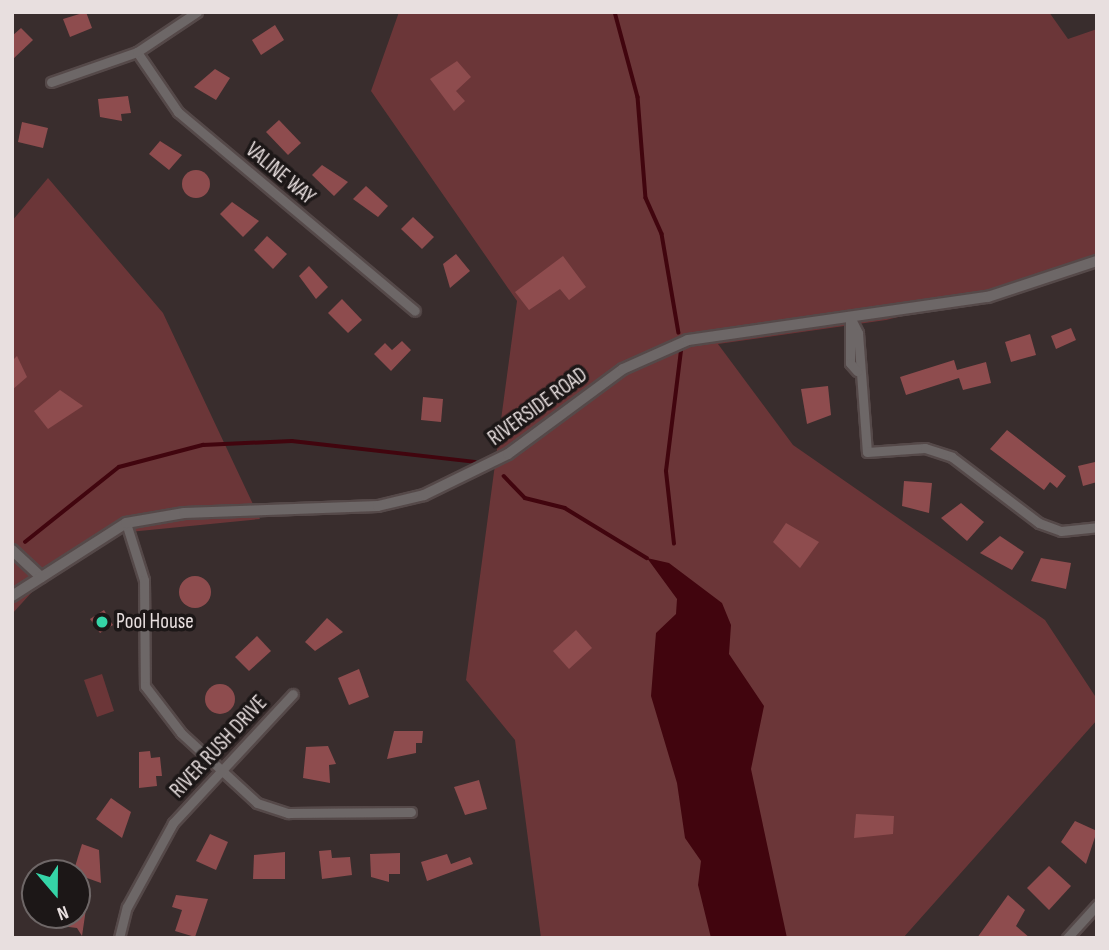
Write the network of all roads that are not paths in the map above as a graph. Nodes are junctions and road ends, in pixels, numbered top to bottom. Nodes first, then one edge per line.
1 (197, 12) edge
2 (136, 52) junction
3 (51, 82) dead end
4 (1097, 261) edge
5 (415, 311) dead end
6 (850, 317) junction
7 (126, 523) junction
8 (1097, 527) edge
9 (12, 550) edge
10 (41, 577) junction
11 (12, 596) edge
12 (293, 694) dead end
13 (217, 769) junction
14 (411, 812) dead end
15 (1097, 905) edge
16 (119, 938) edge
17 (1068, 938) edge

1 - 2 street
2 - 3 street
2 - 5 street, VALINE WAY
4 - 6 street, RIVERSIDE ROAD
6 - 7 street, RIVERSIDE ROAD
6 - 8 street
7 - 10 street, RIVERSIDE ROAD
7 - 13 street
9 - 10 street
10 - 11 street, RIVERSIDE ROAD
12 - 13 street, RIVER RUSH DRIVE
13 - 14 street
13 - 16 street, RIVER RUSH DRIVE
15 - 17 street

